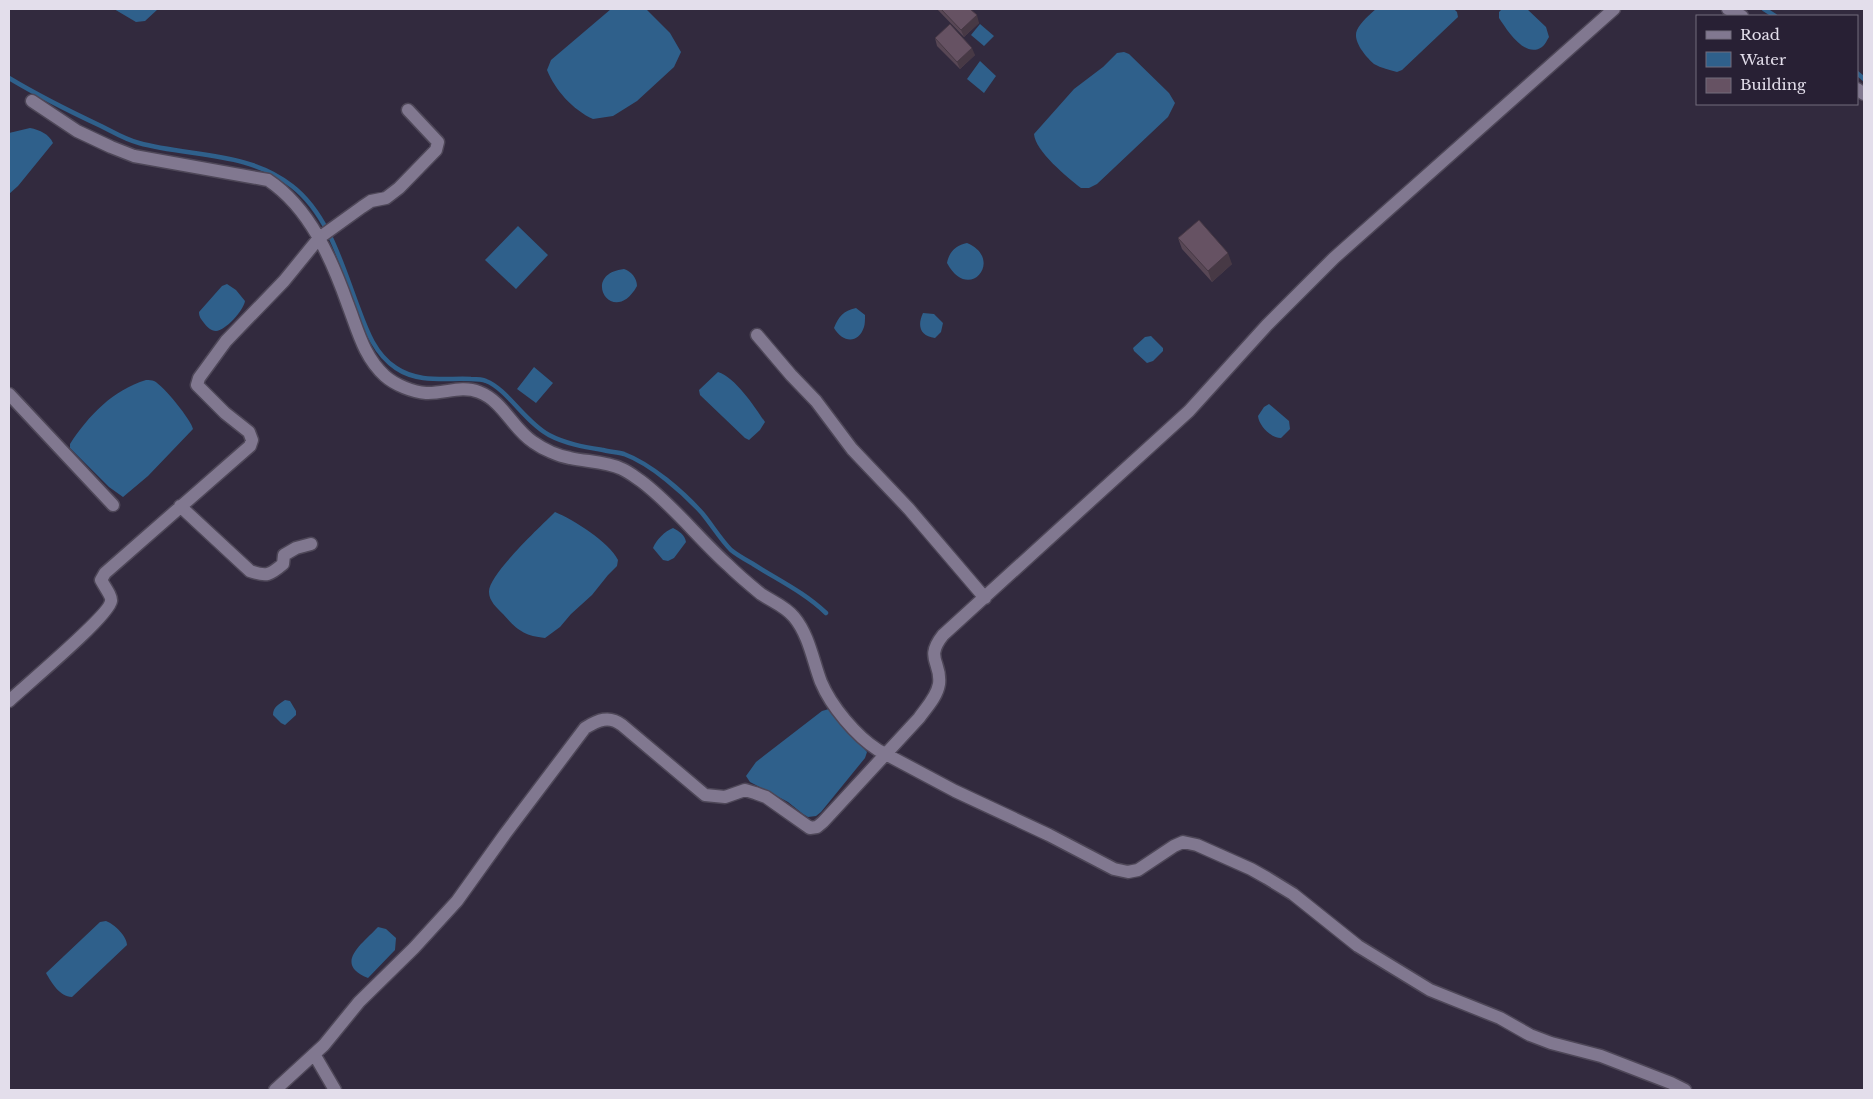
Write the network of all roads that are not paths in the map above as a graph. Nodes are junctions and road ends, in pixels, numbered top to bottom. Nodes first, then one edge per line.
1 (1614, 9) edge
2 (1728, 9) edge
3 (1740, 15) edge
4 (32, 101) dead end
5 (408, 110) dead end
6 (319, 238) junction
7 (757, 335) dead end
8 (9, 394) edge
9 (113, 505) dead end
10 (180, 506) junction
11 (311, 544) dead end
12 (985, 598) junction
13 (9, 701) edge
14 (884, 754) junction
15 (314, 1054) junction
16 (275, 1090) edge
17 (335, 1090) edge
18 (1685, 1090) edge

1 - 12 street
2 - 3 street
4 - 6 street
5 - 6 street
6 - 10 street
6 - 14 street
7 - 12 street
8 - 9 street
10 - 11 street
10 - 13 street
12 - 14 street
14 - 15 street
14 - 18 street
15 - 16 street
15 - 17 street

